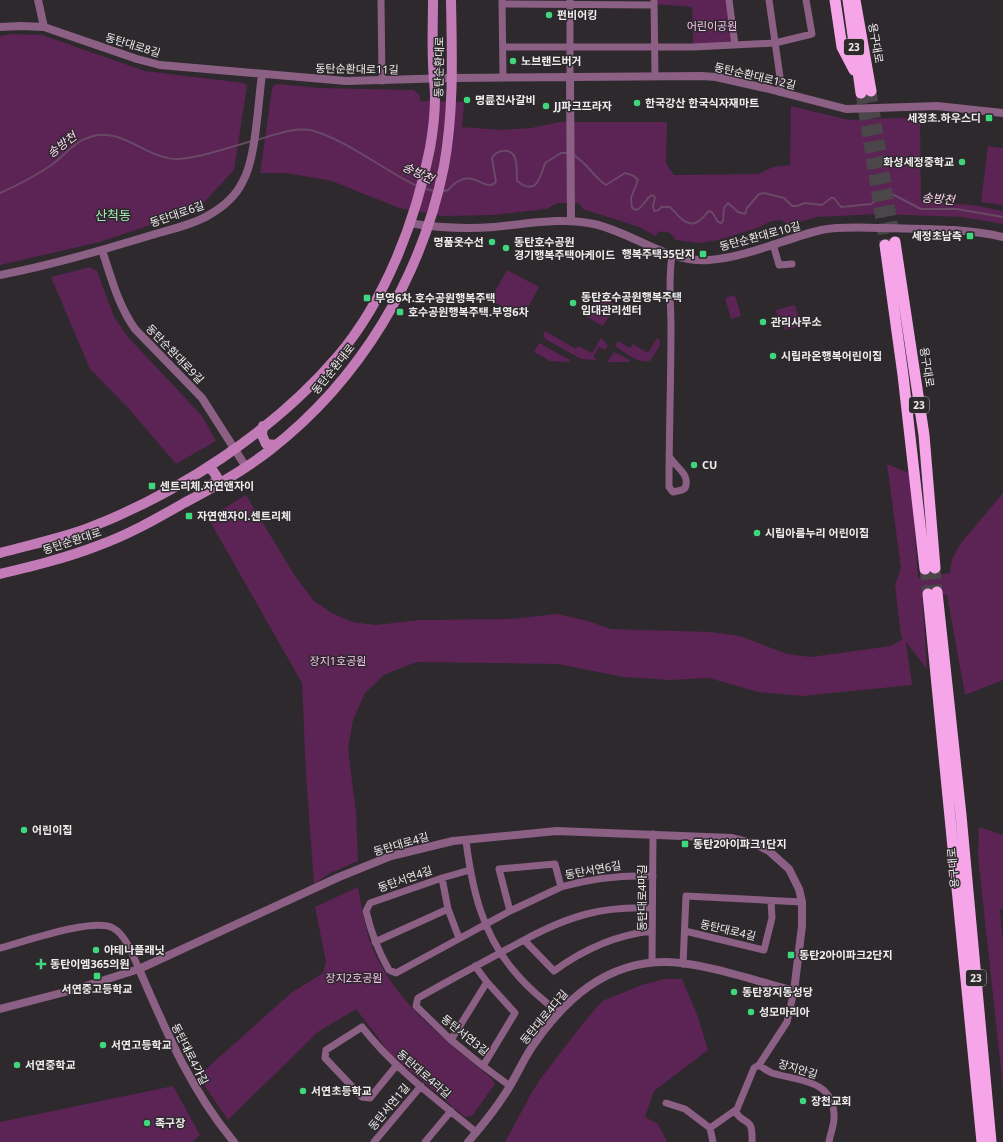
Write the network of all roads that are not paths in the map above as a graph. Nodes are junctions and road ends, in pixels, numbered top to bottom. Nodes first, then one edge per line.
1 (38, 0) edge
2 (381, 0) edge
3 (433, 0) edge
4 (451, 0) edge
5 (729, 0) edge
6 (769, 0) edge
7 (806, 0) edge
8 (835, 0) edge
9 (848, 0) edge
10 (855, 0) edge
11 (862, 0) edge
12 (502, 2) edge
13 (570, 2) edge
14 (654, 2) edge
15 (0, 27) edge
16 (44, 27) junction
17 (775, 43) junction
18 (736, 45) junction
19 (433, 46) junction
20 (503, 47) junction
21 (570, 47) junction
22 (654, 47) junction
23 (452, 49) junction
24 (262, 74) junction
25 (570, 76) junction
26 (655, 76) junction
27 (503, 77) junction
28 (863, 77) junction
29 (452, 78) junction
30 (434, 79) junction
31 (382, 81) junction
32 (779, 92) junction
33 (866, 92) tunnel mouth
34 (1003, 113) edge
35 (571, 221) junction
36 (409, 223) junction
37 (428, 227) junction
38 (1003, 237) edge
39 (773, 244) junction
40 (890, 244) tunnel mouth
41 (102, 250) junction
42 (672, 256) junction
43 (792, 264) dead end
44 (0, 275) edge
45 (263, 426) junction
46 (276, 445) junction
47 (234, 449) junction
48 (669, 456) junction
49 (208, 466) junction
50 (246, 467) junction
51 (192, 499) junction
52 (0, 553) edge
53 (930, 568) tunnel mouth
54 (0, 574) edge
55 (933, 593) tunnel mouth
56 (953, 796) junction
57 (653, 834) junction
58 (466, 841) junction
59 (470, 870) junction
60 (653, 876) junction
61 (442, 878) junction
62 (561, 887) junction
63 (771, 901) junction
64 (802, 902) junction
65 (652, 908) junction
66 (448, 909) junction
67 (510, 911) junction
68 (485, 924) junction
69 (652, 931) junction
70 (685, 931) junction
71 (459, 938) junction
72 (524, 940) junction
73 (375, 942) junction
74 (0, 948) edge
75 (500, 953) junction
76 (652, 963) junction
77 (683, 964) junction
78 (475, 966) junction
79 (139, 969) junction
80 (487, 982) junction
81 (794, 991) junction
82 (0, 1009) edge
83 (559, 1013) junction
84 (451, 1040) junction
85 (759, 1065) junction
86 (396, 1066) junction
87 (483, 1066) junction
88 (421, 1086) junction
89 (510, 1086) junction
90 (666, 1103) dead end
91 (451, 1111) junction
92 (735, 1111) junction
93 (710, 1128) junction
94 (476, 1132) junction
95 (234, 1142) edge
96 (374, 1142) edge
97 (425, 1142) edge
98 (468, 1142) edge
99 (713, 1142) edge
100 (752, 1142) edge
101 (829, 1142) edge
102 (982, 1142) edge
103 (991, 1142) edge

1 - 16 street
2 - 31 street
3 - 19 main road, 동탄순환대로
4 - 23 main road, 동탄순환대로
5 - 18 street
6 - 17 street
7 - 17 street
8 - 28 highway
9 - 28 highway, 용구대로 / 23
10 - 28 highway, 용구대로 / 23
11 - 28 highway
12 - 13 street
12 - 20 street
13 - 14 street
13 - 21 street
14 - 22 street
15 - 16 street, 동탄대로8길
16 - 24 street, 동탄대로8길
17 - 18 street
17 - 32 street
18 - 22 street
19 - 23 main road
19 - 30 main road, 동탄순환대로
20 - 21 street
20 - 27 street
21 - 22 street
21 - 25 street
22 - 26 street
23 - 29 main road, 동탄순환대로
24 - 31 street, 동탄순환대로11길
24 - 41 street, 동탄대로6길
25 - 26 street, 동탄순환대로12길
25 - 27 street, 동탄순환대로12길
25 - 35 street
26 - 32 street, 동탄순환대로12길
27 - 29 street, 동탄순환대로12길
28 - 33 highway, 용구대로 / 23
29 - 30 street, 동탄순환대로11길
29 - 37 main road, 동탄순환대로
30 - 31 street, 동탄순환대로11길
30 - 36 main road, 동탄순환대로
32 - 34 street, 동탄순환대로12길
35 - 37 street, 동탄순환대로10길
35 - 42 street, 동탄순환대로10길
36 - 37 street, 동탄순환대로10길
36 - 45 main road, 동탄순환대로
37 - 46 main road, 동탄순환대로
38 - 39 street, 동탄순환대로10길
39 - 42 street, 동탄순환대로10길
39 - 43 street
40 - 53 highway, 23
41 - 44 street, 동탄대로6길
41 - 47 street, 동탄순환대로9길
42 - 48 street
45 - 46 main road
45 - 47 main road, 동탄순환대로
46 - 50 main road, 동탄순환대로
47 - 49 main road, 동탄순환대로
47 - 50 street, 동탄순환대로9길
48 - 48 street
49 - 51 main road
49 - 52 main road, 동탄순환대로
50 - 51 main road, 동탄순환대로
51 - 54 main road, 동탄순환대로
55 - 56 highway, 용구대로 / 23
56 - 102 highway, 용구대로 / 23
56 - 103 highway, 용구대로 / 23
57 - 58 street, 동탄대로4길
57 - 60 street, 동탄대로4마길
57 - 64 street, 동탄대로4길
58 - 59 street
58 - 79 street, 동탄대로4길
59 - 61 street
59 - 68 street
60 - 62 street, 동탄서연6길
60 - 65 street, 동탄대로4마길
61 - 66 street, 동탄서연4길
61 - 73 street, 동탄서연4길
62 - 67 street, 동탄서연6길
62 - 67 street, 동탄서연6길
63 - 64 street, 동탄대로4길
63 - 70 street, 동탄대로4길
63 - 70 street, 동탄대로4길
64 - 81 street, 동탄대로4길
65 - 69 street, 동탄대로4마길
65 - 72 street, 동탄서연3길
66 - 71 street, 동탄서연4길
66 - 73 street
67 - 68 street, 동탄서연4길
68 - 71 street, 동탄서연4길
68 - 75 street
69 - 72 street
69 - 76 street, 동탄대로4마길
70 - 77 street, 동탄대로4길
71 - 73 street, 동탄서연4길
72 - 75 street, 동탄서연3길
74 - 79 street
75 - 78 street, 동탄서연3길
75 - 83 street
76 - 77 street, 동탄대로4다길
76 - 83 street, 동탄대로4다길
77 - 81 street, 동탄대로4다길
78 - 80 street, 동탄서연3길
78 - 84 street, 동탄서연3길
79 - 82 street, 동탄대로4길
79 - 95 street, 동탄대로4가길
80 - 84 street
80 - 87 street, 동탄서연3길
81 - 85 street
83 - 89 street, 동탄대로4다길
84 - 87 street, 동탄서연3길
85 - 92 street
85 - 101 street, 장지안길
86 - 86 street, 동탄대로4라길
86 - 88 street, 동탄대로4라길
87 - 89 street
88 - 91 street, 동탄대로4라길
88 - 96 street, 동탄서연1길
89 - 94 street, 동탄대로4다길
90 - 93 street
91 - 94 street, 동탄대로4라길
91 - 97 street
92 - 93 street
92 - 100 street
93 - 99 street
94 - 98 street, 동탄대로4다길

